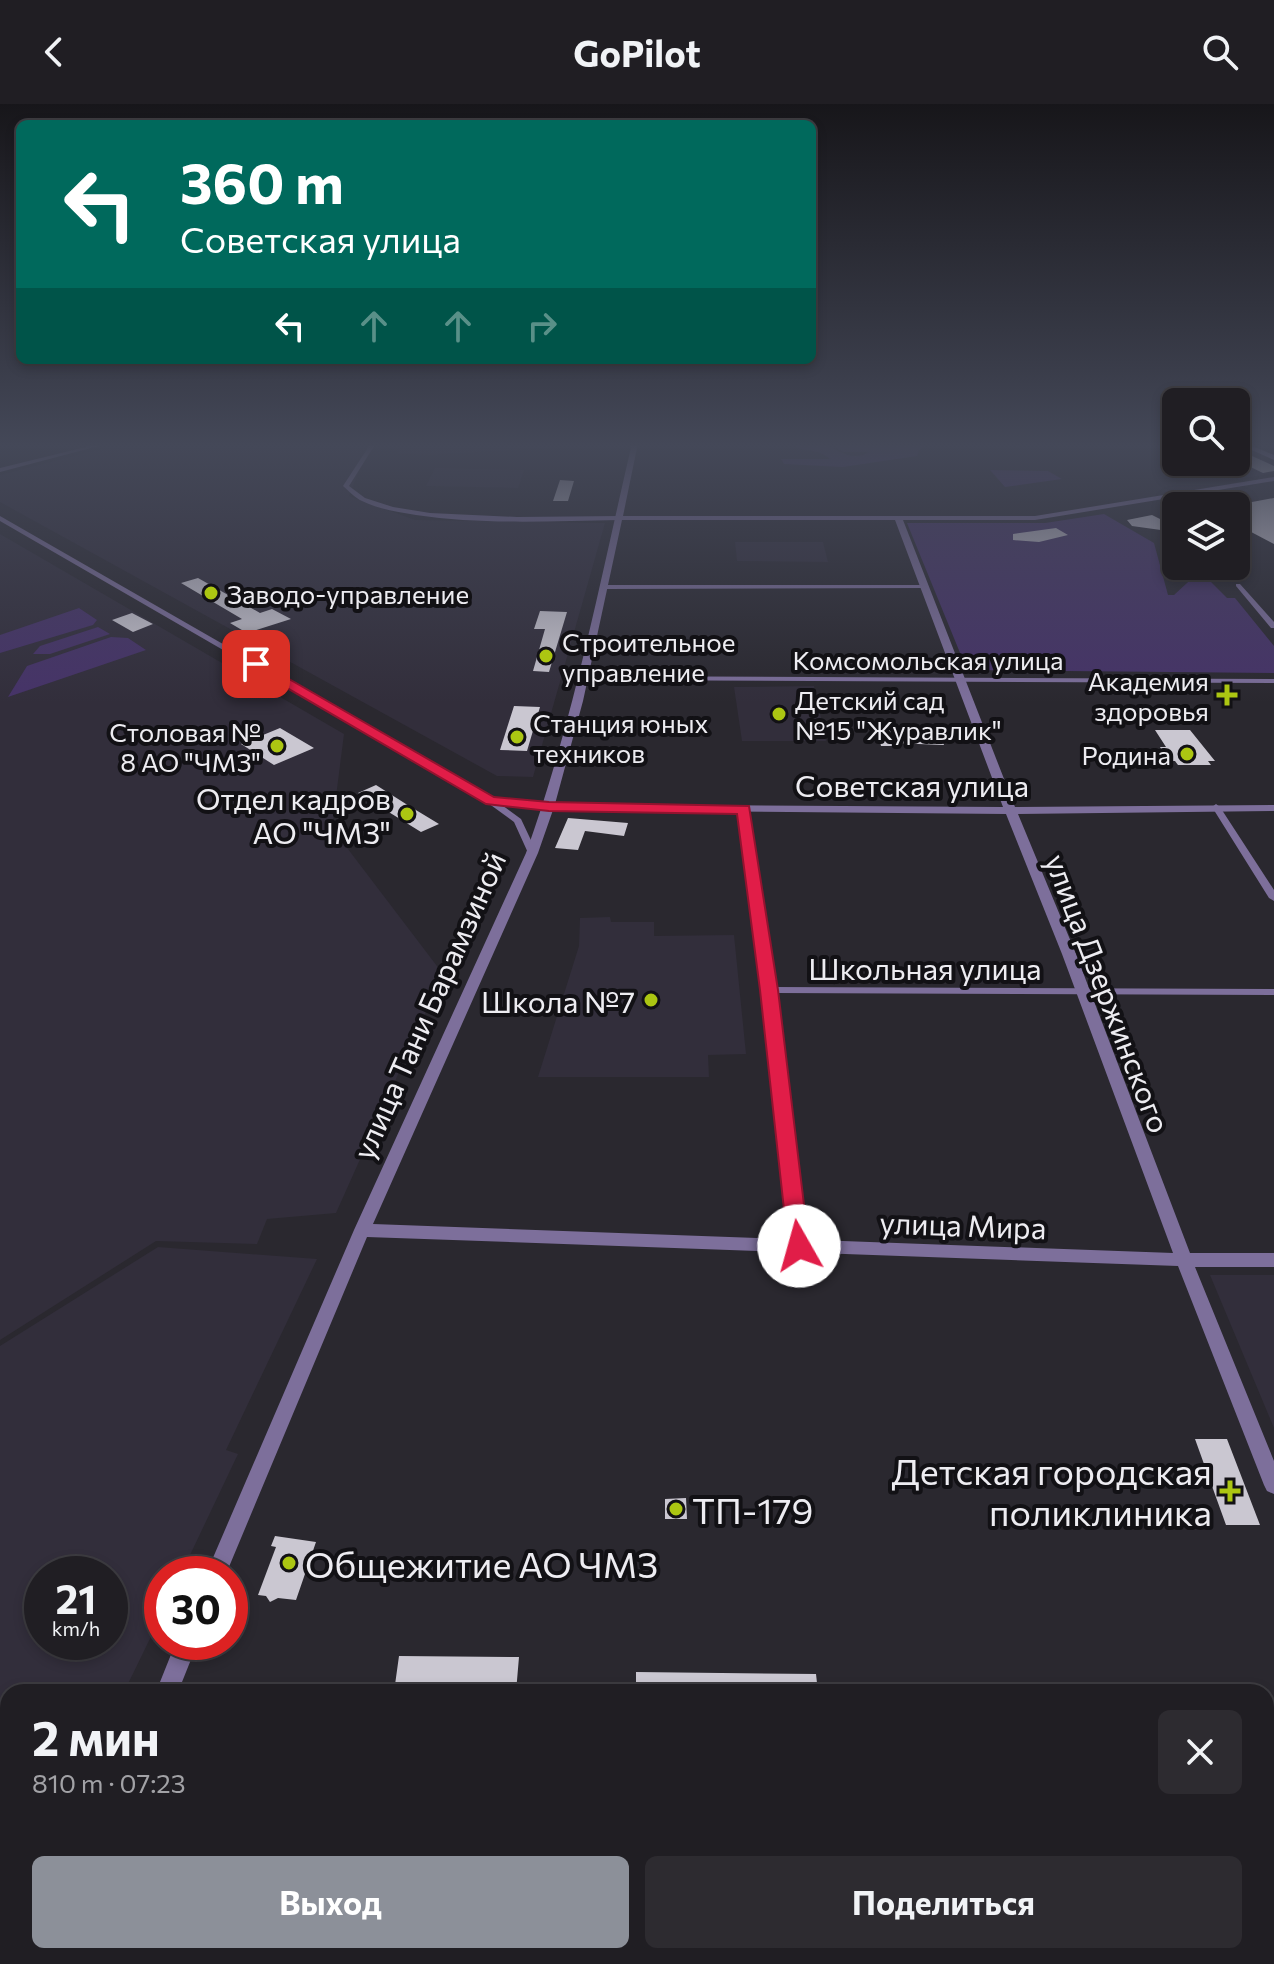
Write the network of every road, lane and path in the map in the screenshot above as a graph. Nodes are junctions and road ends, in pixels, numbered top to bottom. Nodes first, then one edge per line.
1 (20, 530) edge
2 (617, 530) edge
3 (903, 530) edge
4 (1238, 585) dead end
5 (606, 587) junction
6 (925, 587) junction
7 (1274, 626) edge
8 (582, 678) junction
9 (959, 679) junction
10 (1274, 681) edge
11 (491, 801) junction
12 (549, 807) junction
13 (1216, 807) junction
14 (1274, 808) edge
15 (743, 810) junction
16 (1010, 811) junction
17 (532, 853) junction
18 (1274, 898) edge
19 (769, 990) junction
20 (1080, 991) junction
21 (1274, 992) edge
22 (362, 1230) junction
23 (799, 1246) junction
24 (1184, 1260) junction
25 (1274, 1260) edge
26 (1274, 1485) edge
27 (224, 1556) edge
28 (180, 1660) edge
29 (170, 1684) edge

1 - 11 street
2 - 5 street, улица Тани Барамзиной
3 - 6 street, улица Дзержинского
4 - 7 street
5 - 6 street
5 - 8 street, улица Тани Барамзиной
6 - 9 street, улица Дзержинского
8 - 9 street, Комсомольская улица
8 - 12 street, улица Тани Барамзиной
9 - 10 street, Комсомольская улица
9 - 16 street, улица Дзержинского
11 - 12 street
11 - 17 street
12 - 15 street, Советская улица
12 - 17 street, улица Тани Барамзиной
13 - 14 street, Советская улица
13 - 16 street, Советская улица
13 - 18 street
15 - 16 street, Советская улица
15 - 19 street
16 - 20 street, улица Дзержинского
17 - 22 street, улица Тани Барамзиной
19 - 20 street, Школьная улица
19 - 23 street
20 - 21 street, Школьная улица
20 - 24 street, улица Дзержинского
22 - 23 street, улица Мира
22 - 27 street, улица Тани Барамзиной
23 - 24 street, улица Мира
24 - 25 street, улица Мира
24 - 26 street, улица Дзержинского
28 - 29 street

